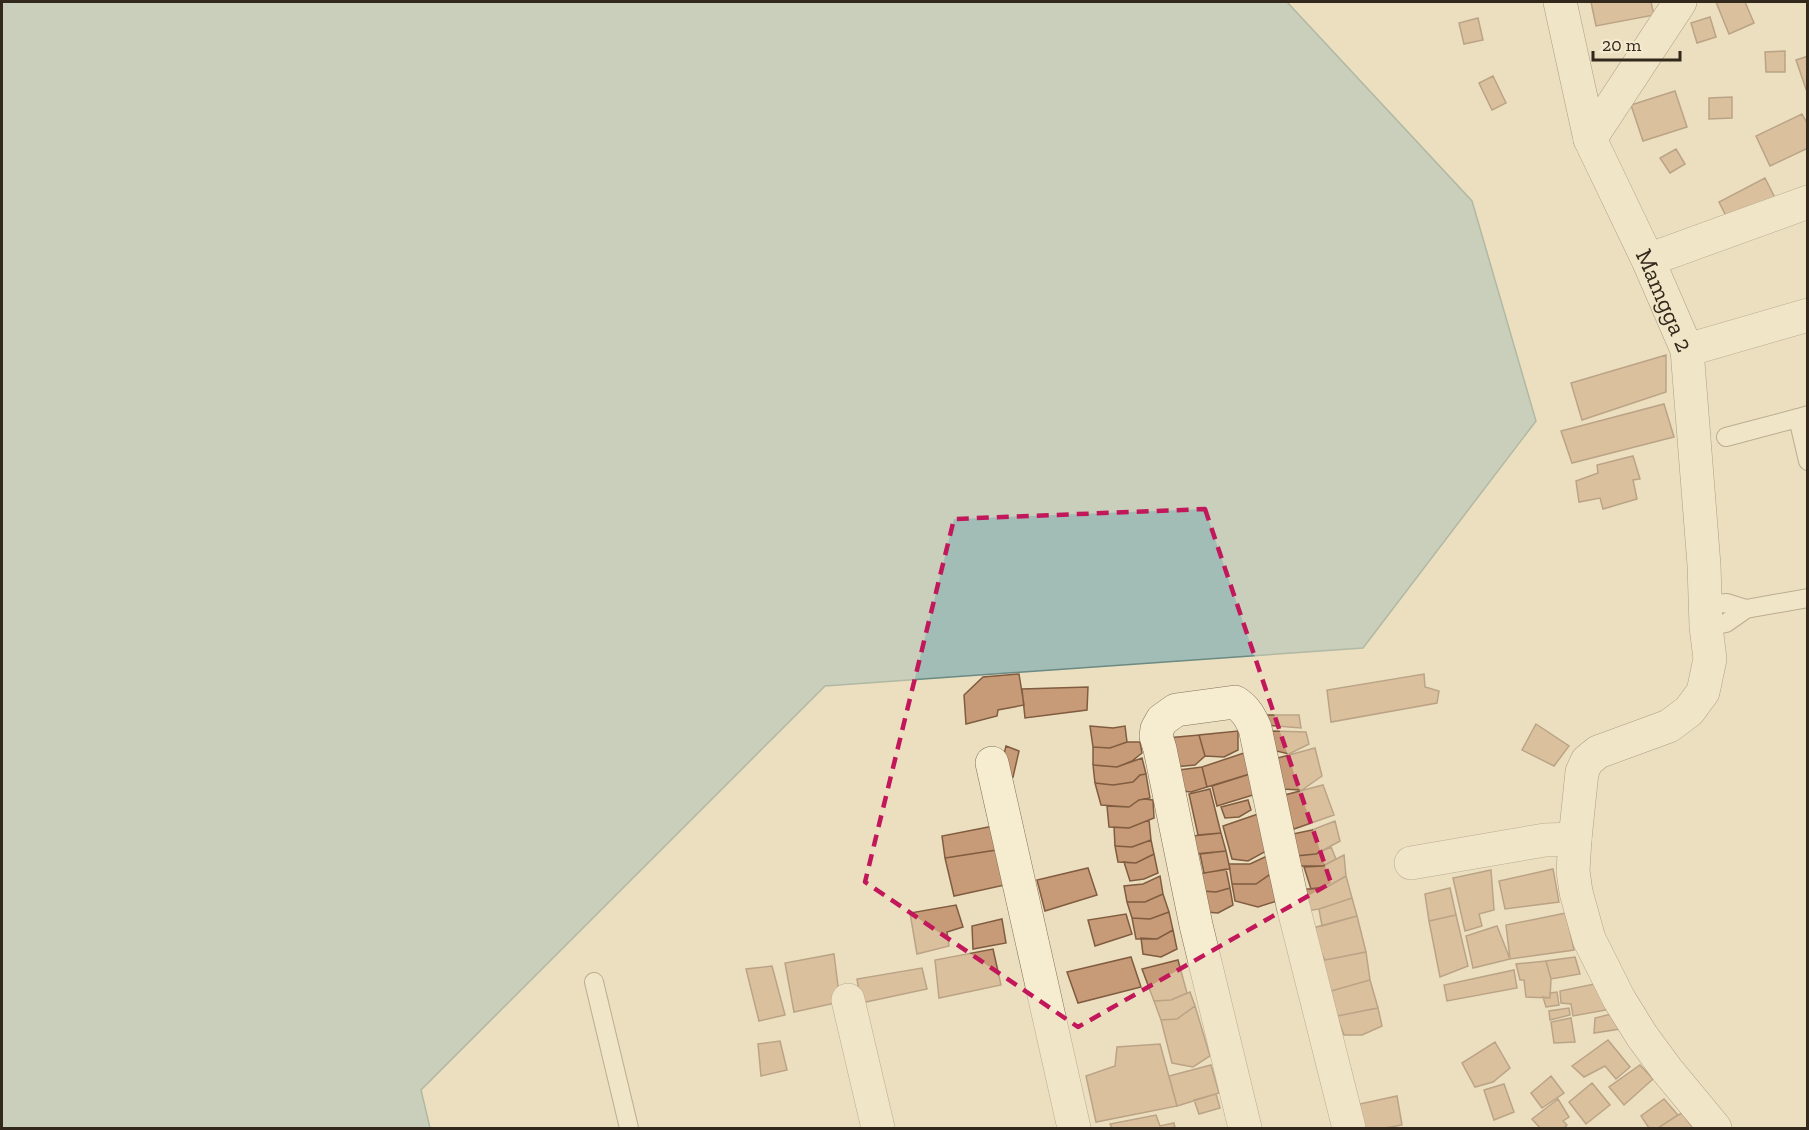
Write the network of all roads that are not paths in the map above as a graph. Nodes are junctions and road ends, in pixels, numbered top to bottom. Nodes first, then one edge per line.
1 (1560, 2) edge
2 (1680, 2) edge
3 (1590, 139) junction
4 (1808, 202) edge
5 (1648, 260) junction
6 (1808, 315) edge
7 (1687, 350) junction
8 (1803, 416) edge
9 (1726, 437) dead end
10 (1808, 461) edge
11 (1808, 598) edge
12 (1706, 616) junction
13 (992, 763) dead end
14 (1575, 839) junction
15 (1411, 863) dead end
16 (594, 982) dead end
17 (848, 1000) dead end
18 (629, 1128) edge
19 (878, 1128) edge
20 (1074, 1128) edge
21 (1245, 1128) edge
22 (1349, 1128) edge
23 (1715, 1128) edge

1 - 3 street, Mamgga 2
2 - 3 street
3 - 5 street, Mamgga 2
4 - 5 street
5 - 7 street, Mamgga 2
6 - 7 street, Mamgga 2
7 - 12 street
8 - 9 lane
8 - 10 lane
11 - 12 lane
12 - 14 street
13 - 20 street
14 - 15 street
14 - 23 street
16 - 18 lane
17 - 19 street
21 - 22 street

